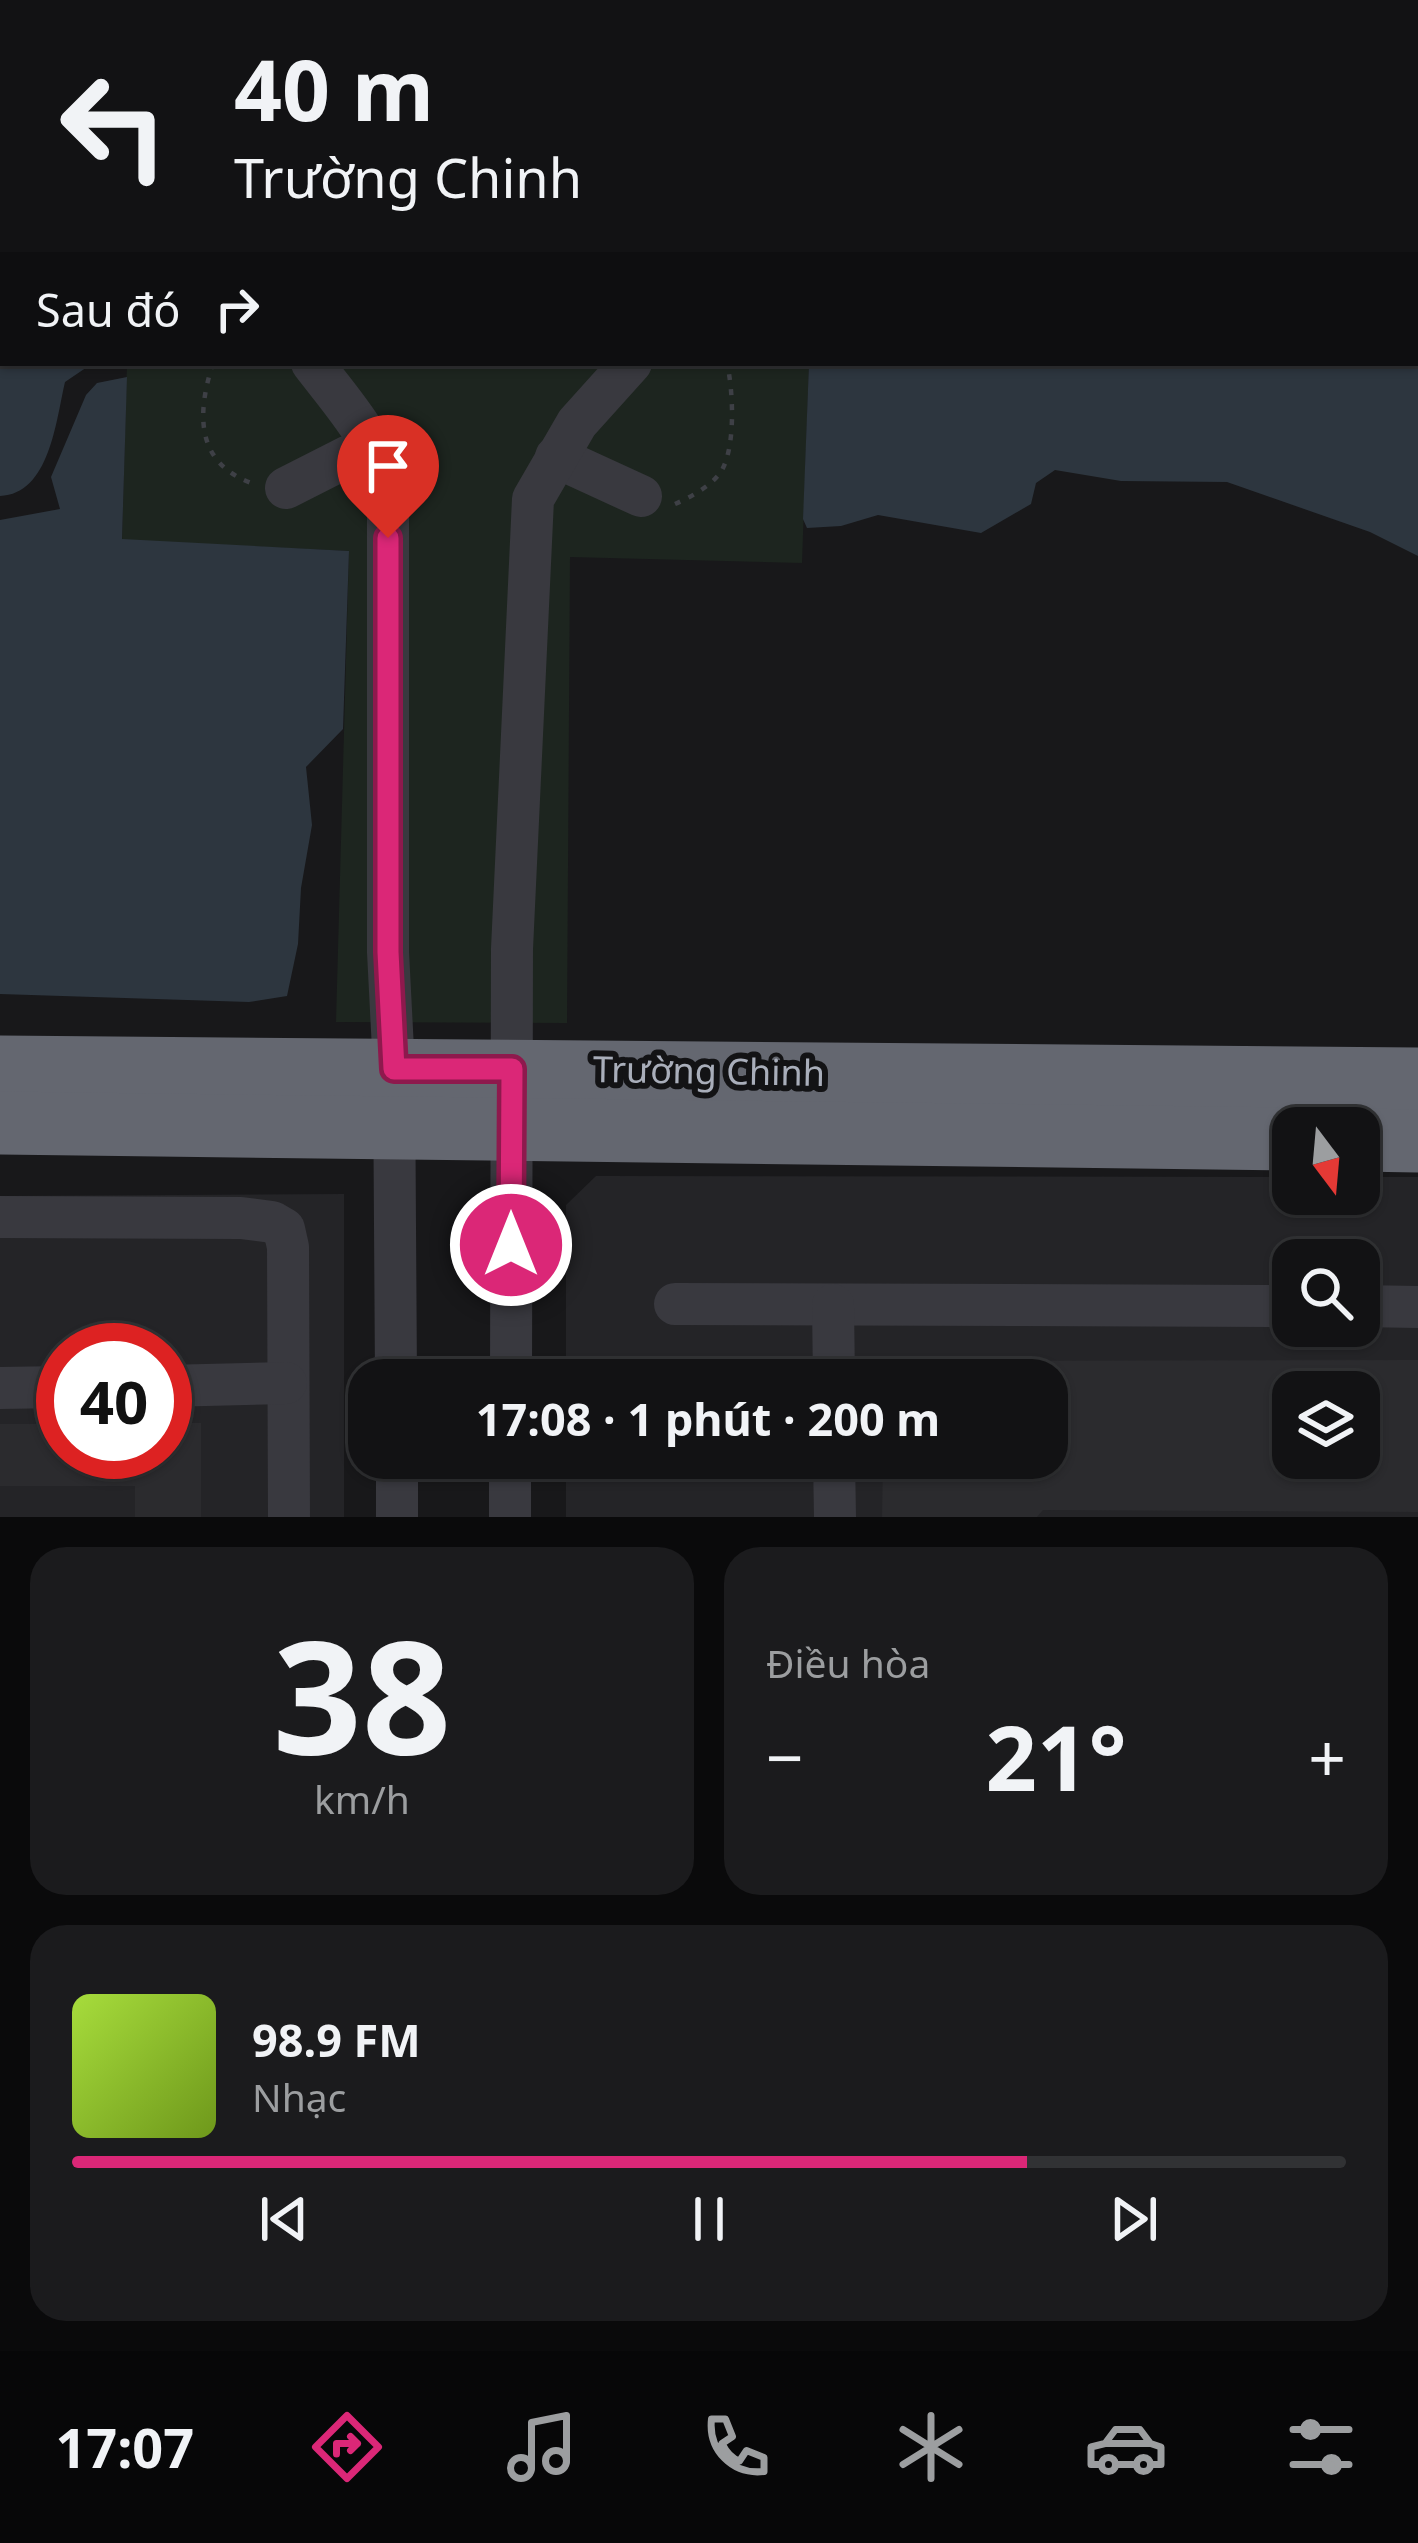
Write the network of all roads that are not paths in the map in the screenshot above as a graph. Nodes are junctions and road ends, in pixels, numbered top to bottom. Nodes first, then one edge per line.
1 (314, 366) edge
2 (628, 366) edge
3 (372, 450) junction
4 (556, 457) junction
5 (286, 488) road end
6 (641, 496) road end
7 (0, 1067) edge
8 (1418, 1078) edge
9 (394, 1097) junction
10 (512, 1099) junction
11 (0, 1123) edge
12 (1272, 1138) edge
13 (1380, 1140) edge
14 (1418, 1141) edge
15 (0, 1217) edge
16 (675, 1304) dead end
17 (833, 1304) junction
18 (1272, 1306) edge
19 (1380, 1306) edge
20 (1418, 1306) edge
21 (396, 1359) edge
22 (511, 1359) edge
23 (834, 1359) edge
24 (286, 1383) junction
25 (192, 1385) edge
26 (36, 1387) edge
27 (0, 1388) edge
28 (397, 1479) edge
29 (510, 1479) edge
30 (834, 1479) edge
31 (289, 1517) edge
32 (397, 1517) edge
33 (510, 1517) edge
34 (835, 1517) edge

1 - 3 street
2 - 4 street
3 - 5 street
3 - 9 street
4 - 6 street
4 - 10 street
7 - 9 highway, Trường Chinh
8 - 10 highway, Trường Chinh
9 - 10 highway, Trường Chinh
9 - 11 highway, Trường Chinh
9 - 21 street
10 - 12 highway, Trường Chinh
10 - 22 street
13 - 14 highway
15 - 24 street
16 - 17 street
17 - 18 street
17 - 23 street
19 - 20 street
24 - 25 street
24 - 31 street
26 - 27 street
28 - 32 street
29 - 33 street
30 - 34 street

